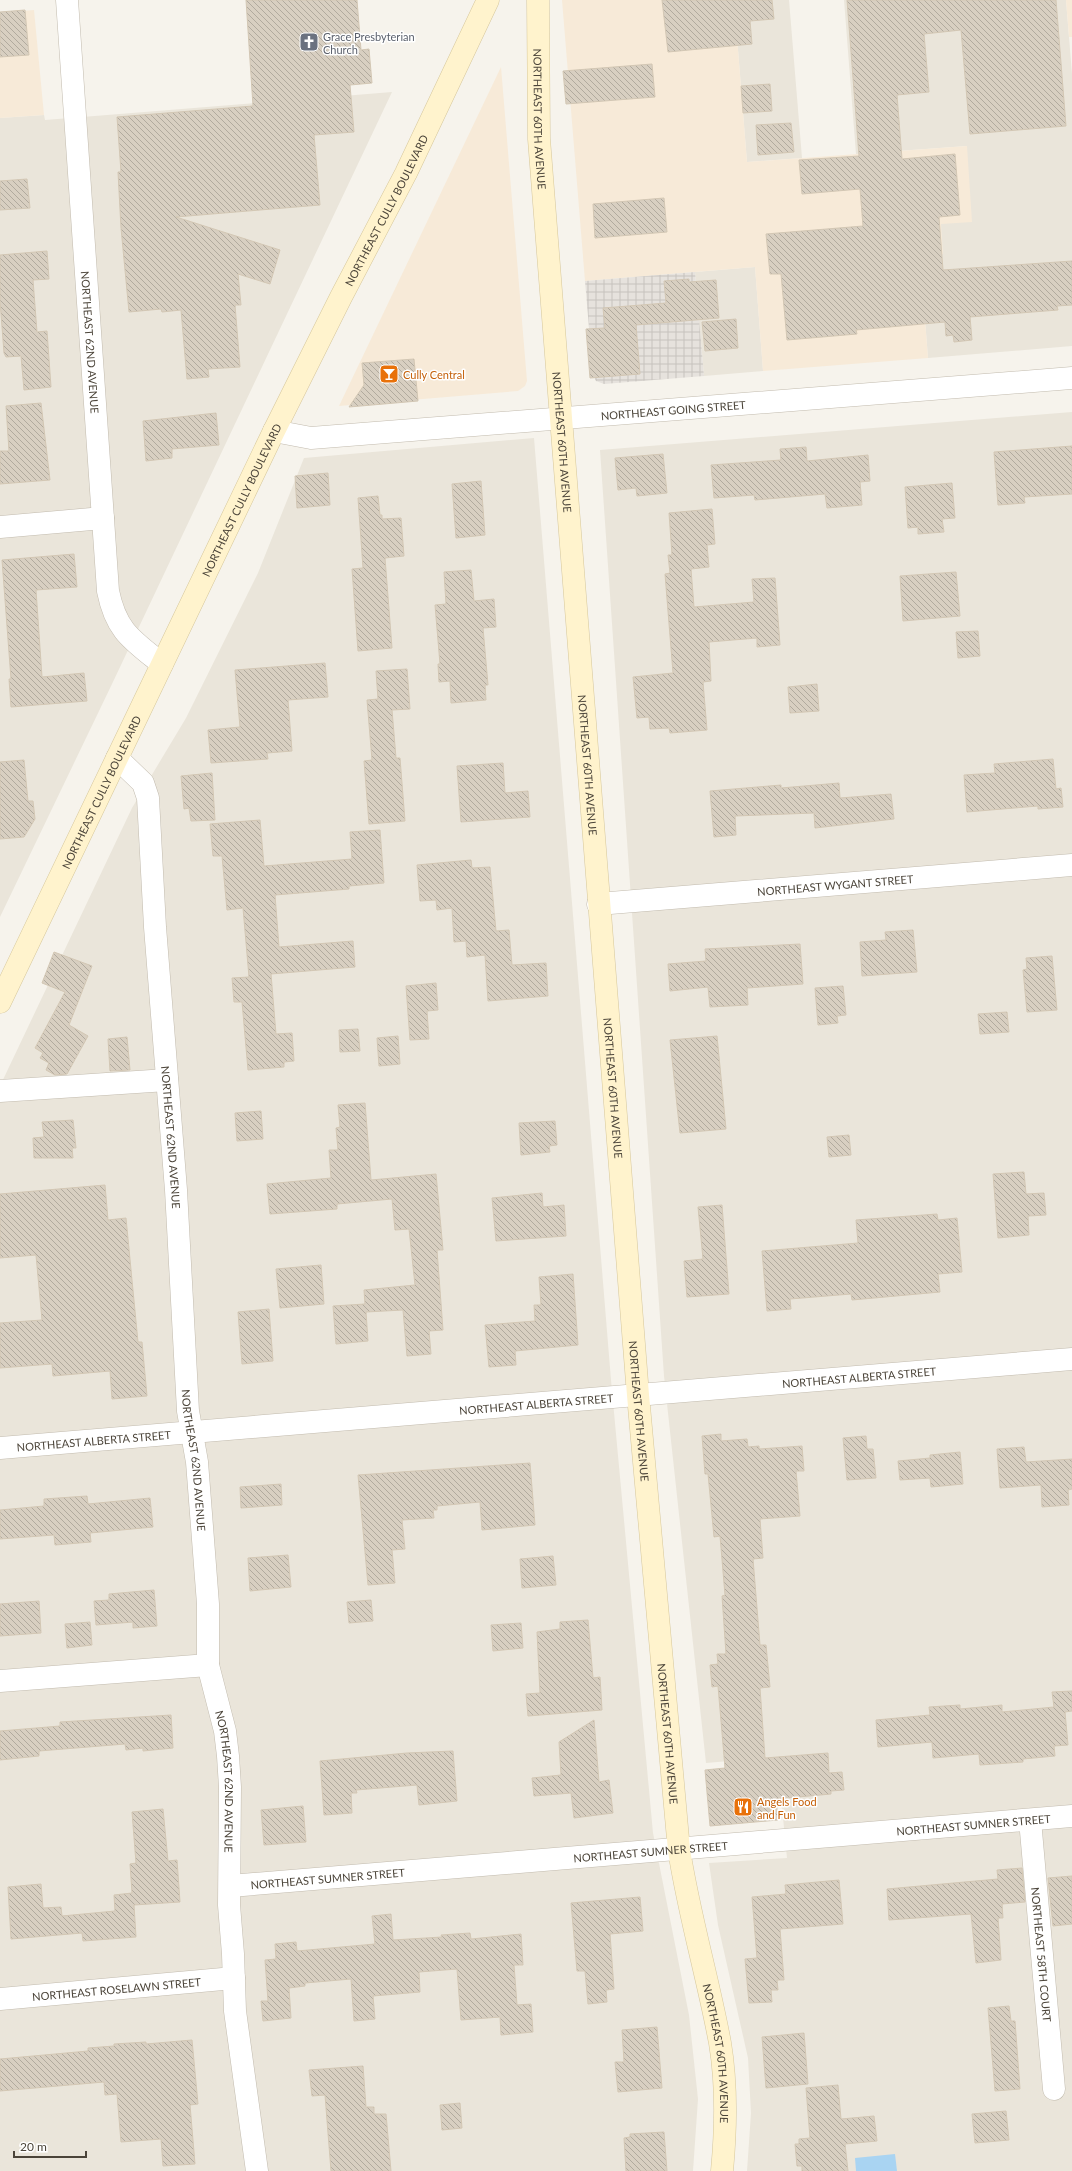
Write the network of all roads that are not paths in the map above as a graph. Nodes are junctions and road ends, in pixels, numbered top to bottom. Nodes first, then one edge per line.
1 (67, 0) edge
2 (488, 0) edge
3 (538, 0) edge
4 (1072, 378) edge
5 (560, 419) junction
6 (274, 431) junction
7 (103, 518) junction
8 (0, 527) edge
9 (162, 664) junction
10 (117, 758) junction
11 (1072, 865) edge
12 (598, 904) junction
13 (0, 1002) edge
14 (167, 1080) junction
15 (0, 1091) edge
16 (1072, 1359) edge
17 (638, 1395) junction
18 (192, 1433) junction
19 (0, 1448) edge
20 (208, 1665) junction
21 (0, 1681) edge
22 (1072, 1816) edge
23 (1030, 1820) junction
24 (679, 1850) junction
25 (230, 1886) junction
26 (234, 1978) junction
27 (0, 1999) edge
28 (1054, 2089) dead end
29 (257, 2171) edge
30 (722, 2171) edge

1 - 7 street, NORTHEAST 62ND AVENUE
2 - 6 street, NORTHEAST CULLY BOULEVARD
3 - 5 street, NORTHEAST 60TH AVENUE
4 - 5 street, NORTHEAST GOING STREET
5 - 6 street, NORTHEAST GOING STREET
5 - 12 street, NORTHEAST 60TH AVENUE
6 - 9 street, NORTHEAST CULLY BOULEVARD
7 - 8 street
7 - 9 street, NORTHEAST 62ND AVENUE
9 - 10 street, NORTHEAST CULLY BOULEVARD
10 - 13 street, NORTHEAST CULLY BOULEVARD
10 - 14 street, NORTHEAST 62ND AVENUE
11 - 12 street, NORTHEAST WYGANT STREET
12 - 17 street, NORTHEAST 60TH AVENUE
14 - 15 street
14 - 18 street, NORTHEAST 62ND AVENUE
16 - 17 street, NORTHEAST ALBERTA STREET
17 - 18 street, NORTHEAST ALBERTA STREET
17 - 24 street, NORTHEAST 60TH AVENUE
18 - 19 street, NORTHEAST ALBERTA STREET
18 - 20 street, NORTHEAST 62ND AVENUE
20 - 21 street
20 - 25 street, NORTHEAST 62ND AVENUE
22 - 23 street, NORTHEAST SUMNER STREET
23 - 24 street, NORTHEAST SUMNER STREET
23 - 28 street, NORTHEAST 58TH COURT
24 - 25 street, NORTHEAST SUMNER STREET
24 - 30 street, NORTHEAST 60TH AVENUE
25 - 26 street, NORTHEAST 62ND AVENUE
26 - 27 street, NORTHEAST ROSELAWN STREET
26 - 29 street, NORTHEAST 62ND AVENUE

